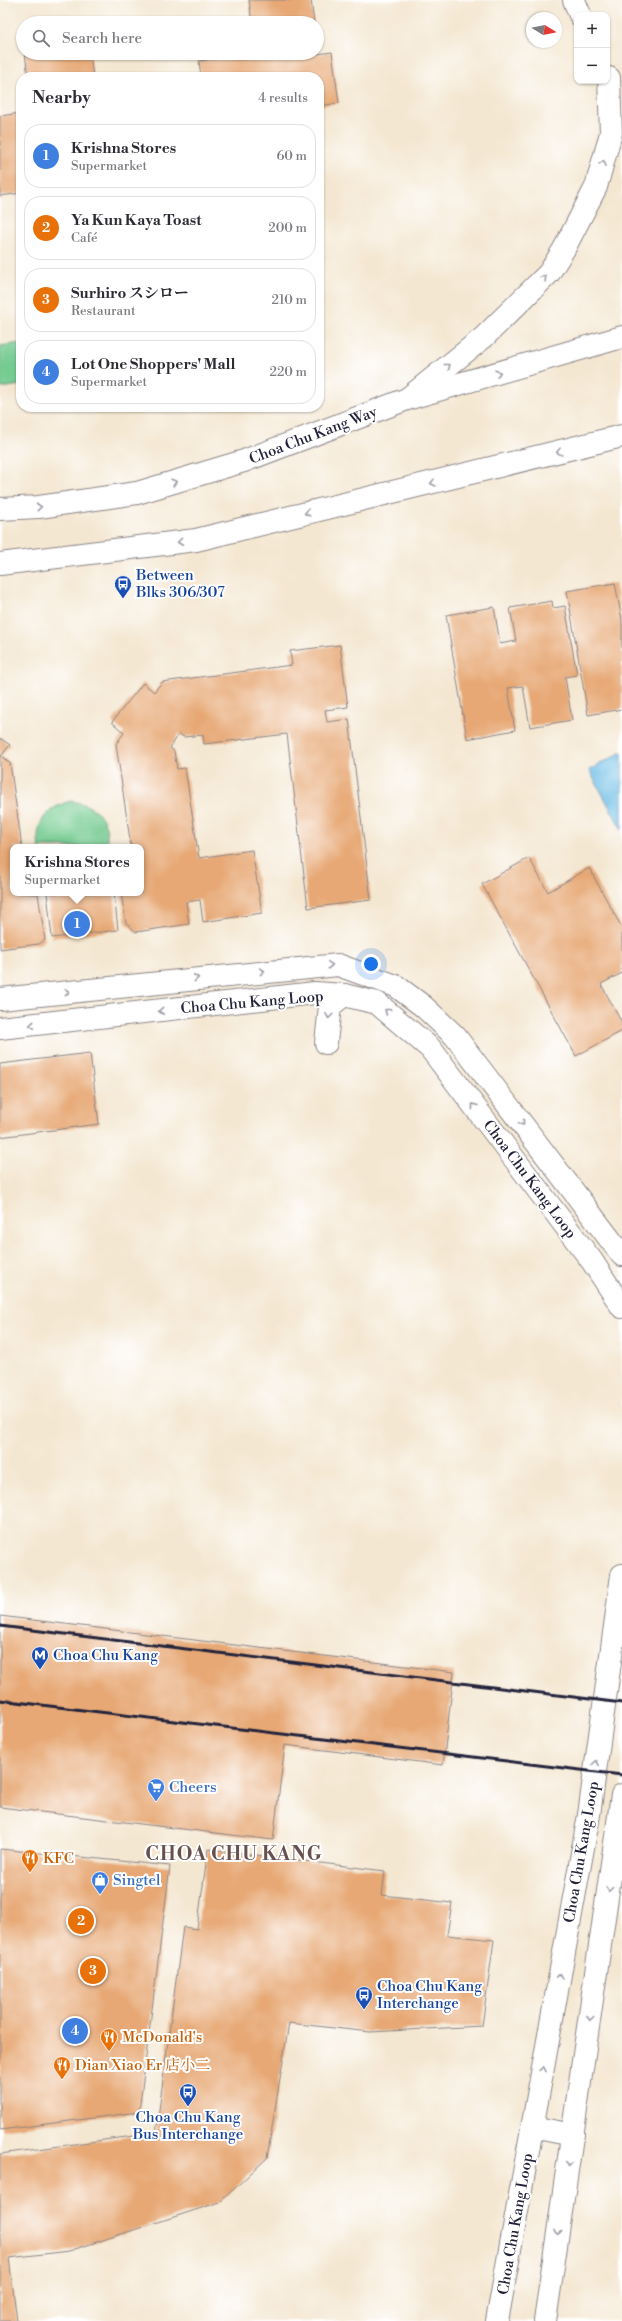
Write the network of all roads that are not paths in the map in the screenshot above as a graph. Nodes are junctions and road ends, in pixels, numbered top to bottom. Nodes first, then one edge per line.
1 (574, 0) edge
2 (579, 12) edge
3 (610, 81) edge
4 (608, 84) edge
5 (622, 106) edge
6 (622, 337) edge
7 (407, 399) junction
8 (622, 436) edge
9 (597, 442) junction
10 (622, 445) edge
11 (0, 509) edge
12 (0, 564) edge
13 (292, 968) junction
14 (344, 995) junction
15 (0, 999) edge
16 (0, 1028) edge
17 (326, 1043) dead end
18 (598, 1221) junction
19 (622, 1254) edge
20 (592, 1261) junction
21 (622, 1307) edge
22 (622, 1576) edge
23 (622, 1795) edge
24 (532, 2127) junction
25 (573, 2134) junction
26 (497, 2321) edge
27 (545, 2321) edge

1 - 2 main road
3 - 5 main road
7 -> 4 main road
7 -> 6 main road, Choa Chu Kang Way
11 -> 7 main road, Choa Chu Kang Way
8 - 9 main road
9 - 10 main road
9 -> 12 main road
13 - 14 main road
15 -> 13 main road, Choa Chu Kang Loop
13 -> 18 main road, Choa Chu Kang Loop
14 -> 16 main road, Choa Chu Kang Loop
14 -> 17 main road
20 -> 14 main road, Choa Chu Kang Loop
18 - 19 main road, Choa Chu Kang Loop
18 - 20 main road
20 - 21 main road, Choa Chu Kang Loop
24 -> 22 main road, Choa Chu Kang Loop
23 -> 25 main road, Choa Chu Kang Loop
24 - 25 main road
24 - 26 main road, Choa Chu Kang Loop
25 -> 27 main road, Choa Chu Kang Loop

